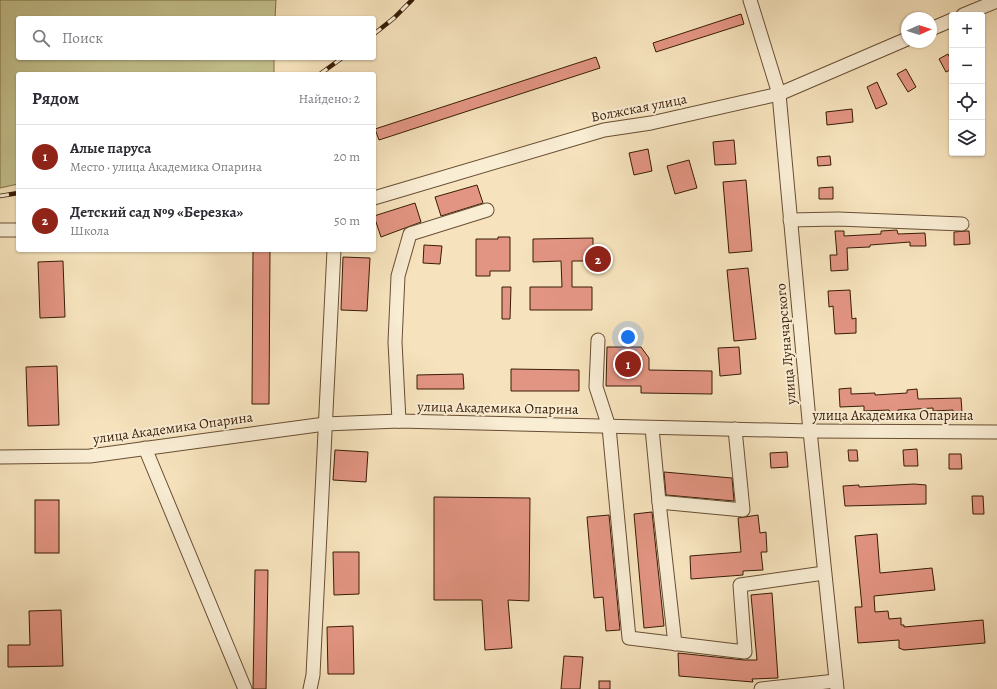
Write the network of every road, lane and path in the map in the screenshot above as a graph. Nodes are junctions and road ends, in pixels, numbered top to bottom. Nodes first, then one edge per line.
1 (750, 0) edge
2 (997, 0) edge
3 (970, 12) edge
4 (949, 21) edge
5 (937, 26) edge
6 (901, 42) edge
7 (779, 94) junction
8 (376, 197) edge
9 (487, 210) dead end
10 (790, 220) junction
11 (962, 224) dead end
12 (0, 230) edge
13 (16, 230) edge
14 (334, 252) edge
15 (598, 340) dead end
16 (399, 422) junction
17 (325, 424) junction
18 (609, 427) junction
19 (652, 428) junction
20 (735, 429) junction
21 (810, 431) junction
22 (997, 432) edge
23 (145, 448) junction
24 (0, 457) edge
25 (659, 502) junction
26 (824, 573) junction
27 (675, 644) junction
28 (837, 685) edge
29 (807, 687) edge
30 (245, 689) edge
31 (310, 689) edge
32 (761, 689) edge

1 - 7 street, улица Луначарского
2 - 3 street
4 - 5 street
6 - 7 street, Волжская улица
7 - 8 street, Волжская улица
7 - 10 street, улица Луначарского
9 - 16 street
10 - 11 street
10 - 21 street, улица Луначарского
12 - 13 street
14 - 17 street
15 - 18 street
16 - 17 street, улица Академика Опарина
16 - 18 street, улица Академика Опарина
17 - 23 street, улица Академика Опарина
17 - 31 street
18 - 19 street, улица Академика Опарина
18 - 27 street
19 - 20 street, улица Академика Опарина
19 - 25 street
20 - 21 street, улица Академика Опарина
20 - 25 street
21 - 22 street, улица Академика Опарина
21 - 26 street, улица Луначарского
23 - 24 street, улица Академика Опарина
23 - 30 street
25 - 27 street
26 - 27 street
26 - 28 street, улица Луначарского
28 - 29 street
29 - 32 street

